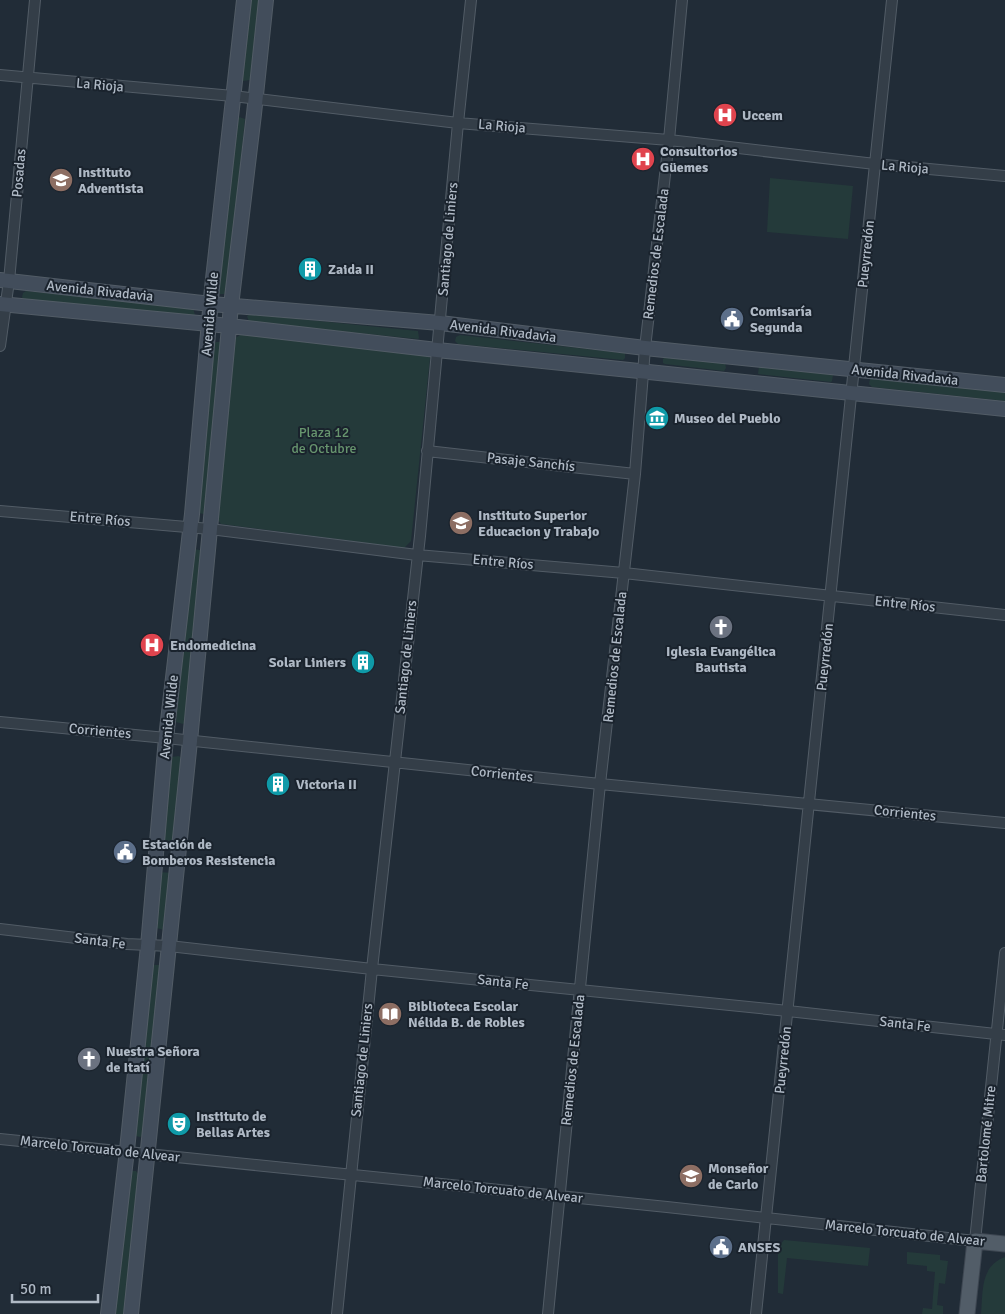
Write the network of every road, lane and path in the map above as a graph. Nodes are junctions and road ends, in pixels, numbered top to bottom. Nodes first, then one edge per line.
1 (35, 0) edge
2 (244, 0) edge
3 (266, 0) edge
4 (471, 0) edge
5 (682, 0) edge
6 (892, 0) edge
7 (0, 75) edge
8 (28, 78) junction
9 (233, 96) junction
10 (256, 99) junction
11 (458, 123) junction
12 (669, 140) junction
13 (875, 164) junction
14 (1005, 176) edge
15 (4, 281) edge
16 (3, 304) edge
17 (211, 304) junction
18 (231, 306) junction
19 (440, 323) junction
20 (209, 324) junction
21 (230, 326) junction
22 (0, 346) edge
23 (645, 348) junction
24 (437, 350) junction
25 (744, 358) junction
26 (644, 370) junction
27 (854, 370) junction
28 (741, 380) junction
29 (1005, 385) edge
30 (852, 392) junction
31 (1005, 409) edge
32 (427, 451) junction
33 (635, 474) junction
34 (0, 510) edge
35 (191, 527) junction
36 (210, 529) junction
37 (417, 555) junction
38 (624, 573) junction
39 (830, 595) junction
40 (1005, 615) edge
41 (0, 722) edge
42 (166, 738) junction
43 (190, 740) junction
44 (395, 762) junction
45 (600, 784) junction
46 (809, 803) junction
47 (1005, 823) edge
48 (0, 929) edge
49 (148, 946) junction
50 (169, 946) junction
51 (1005, 954) edge
52 (372, 969) junction
53 (580, 989) junction
54 (788, 1011) junction
55 (1001, 1035) edge
56 (0, 1138) edge
57 (127, 1150) junction
58 (147, 1153) junction
59 (351, 1175) junction
60 (560, 1197) junction
61 (766, 1218) junction
62 (975, 1241) junction
63 (1005, 1244) edge
64 (108, 1314) edge
65 (131, 1314) edge
66 (337, 1314) edge
67 (548, 1314) edge
68 (756, 1314) edge
69 (967, 1314) edge

1 - 8 street, Posadas
2 - 9 main road, Avenida Wilde
3 - 10 main road, Avenida Wilde
4 - 11 street, Santiago de Liniers
5 - 12 street, Remedios de Escalada
6 - 13 street, Pueyrredón
7 - 8 street, La Rioja
8 - 9 street, La Rioja
8 - 15 street, Posadas
9 - 10 street, La Rioja
9 - 17 main road, Avenida Wilde
10 - 11 street, La Rioja
10 - 18 main road, Avenida Wilde
11 - 12 street, La Rioja
11 - 19 street, Santiago de Liniers
12 - 13 street, La Rioja
12 - 23 street, Remedios de Escalada
13 - 14 street, La Rioja
13 - 27 street, Pueyrredón
15 - 16 street, Posadas
15 - 17 main road, Avenida Rivadavia
16 - 20 main road, Avenida Rivadavia
16 - 22 street, Posadas
17 - 18 main road, Avenida Rivadavia
17 - 20 main road, Avenida Wilde
18 - 19 main road, Avenida Rivadavia
18 - 21 main road, Avenida Wilde
19 - 23 main road, Avenida Rivadavia
19 - 24 street, Santiago de Liniers
20 - 21 main road, Avenida Rivadavia
20 - 35 main road, Avenida Wilde
21 - 24 main road, Avenida Rivadavia
21 - 36 main road, Avenida Wilde
23 - 25 main road, Avenida Rivadavia
23 - 26 street, Remedios de Escalada
24 - 26 main road, Avenida Rivadavia
24 - 32 street, Santiago de Liniers
25 - 27 main road, Avenida Rivadavia
25 - 28 main road
26 - 28 main road, Avenida Rivadavia
26 - 33 street, Remedios de Escalada
27 - 29 main road, Avenida Rivadavia
27 - 30 street, Pueyrredón
28 - 30 main road, Avenida Rivadavia
30 - 31 main road, Avenida Rivadavia
30 - 39 street, Pueyrredón
32 - 33 street, Pasaje Sanchís
32 - 37 street, Santiago de Liniers
33 - 38 street, Remedios de Escalada
34 - 35 street, Entre Ríos
35 - 36 street, Entre Ríos
35 - 42 main road, Avenida Wilde
36 - 37 street, Entre Ríos
36 - 43 main road, Avenida Wilde
37 - 38 street, Entre Ríos
37 - 44 street, Santiago de Liniers
38 - 39 street, Entre Ríos
38 - 45 street, Remedios de Escalada
39 - 40 street, Entre Ríos
39 - 46 street, Pueyrredón
41 - 42 street, Corrientes
42 - 43 street, Corrientes
42 - 49 main road, Avenida Wilde
43 - 44 street, Corrientes
43 - 50 main road, Avenida Wilde
44 - 45 street, Corrientes
44 - 52 street, Santiago de Liniers
45 - 46 street, Corrientes
45 - 53 street, Remedios de Escalada
46 - 47 street, Corrientes
46 - 54 street, Pueyrredón
48 - 49 street, Santa Fe
49 - 50 street, Santa Fe
49 - 57 main road, Avenida Wilde
50 - 52 street, Santa Fe
50 - 58 main road, Avenida Wilde
51 - 55 street, Bartolomé Mitre
52 - 53 street, Santa Fe
52 - 59 street, Santiago de Liniers
53 - 54 street, Santa Fe
53 - 60 street, Remedios de Escalada
54 - 55 street, Santa Fe
54 - 61 street, Pueyrredón
55 - 62 street, Bartolomé Mitre
56 - 57 street, Marcelo Torcuato de Alvear
57 - 58 street, Marcelo Torcuato de Alvear
57 - 64 main road, Avenida Wilde
58 - 59 street, Marcelo Torcuato de Alvear
58 - 65 main road, Avenida Wilde
59 - 60 street, Marcelo Torcuato de Alvear
59 - 66 street, Santiago de Liniers
60 - 61 street, Marcelo Torcuato de Alvear
60 - 67 street, Remedios de Escalada
61 - 62 street, Marcelo Torcuato de Alvear
61 - 68 street, Pueyrredón
62 - 63 main road, Marcelo Torcuato de Alvear
62 - 69 main road, Bartolomé Mitre

